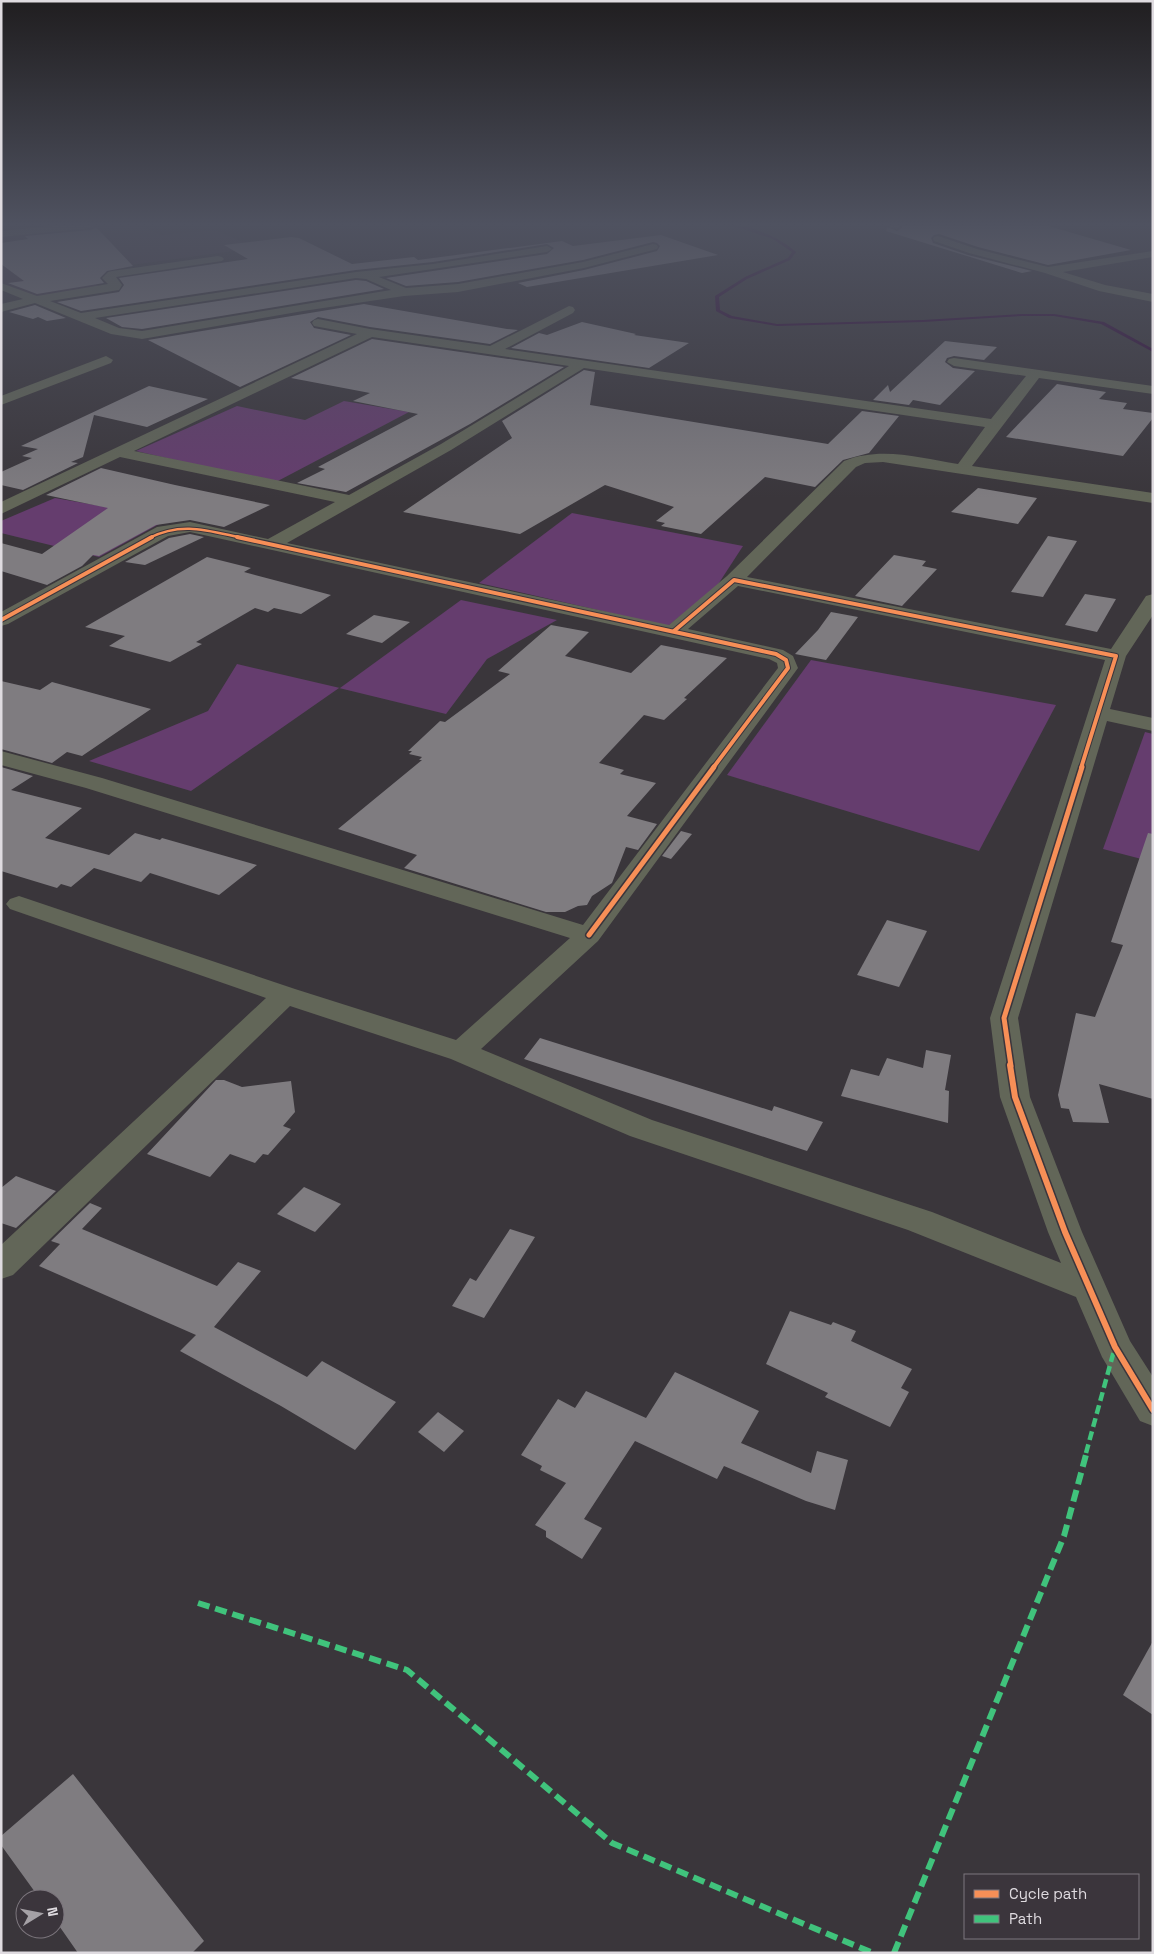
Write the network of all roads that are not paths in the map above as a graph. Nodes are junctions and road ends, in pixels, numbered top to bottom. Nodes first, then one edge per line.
1 (84, 316) edge
2 (251, 316) edge
3 (557, 316) edge
4 (78, 317) joint
5 (318, 323) dead end
6 (370, 333) junction
7 (490, 351) junction
8 (106, 360) dead end
9 (954, 362) dead end
10 (582, 364) junction
11 (1036, 373) junction
12 (1153, 390) edge
13 (1, 401) edge
14 (995, 424) junction
15 (118, 452) junction
16 (962, 469) junction
17 (9, 490) dead end
18 (31, 495) junction
19 (1153, 498) edge
20 (351, 500) junction
21 (1, 509) edge
22 (271, 544) junction
23 (734, 580) junction
24 (1153, 600) edge
25 (1, 620) edge
26 (674, 631) junction
27 (1116, 656) junction
28 (1099, 713) junction
29 (1153, 725) edge
30 (1, 758) edge
31 (19, 904) dead end
32 (590, 935) junction
33 (284, 995) junction
34 (461, 1052) junction
35 (1, 1266) edge
36 (1089, 1288) junction
37 (1153, 1410) edge

1 - 4 street
2 - 4 street
3 - 7 street
5 - 6 street
6 - 7 street
6 - 15 street
7 - 10 street
8 - 13 street
9 - 11 street
10 - 14 street
10 - 20 street
11 - 12 street
11 - 14 street
14 - 16 street
15 - 18 street
15 - 20 street
16 - 19 street
16 - 23 street
17 - 18 street
18 - 21 street
20 - 22 street
22 - 25 street
22 - 26 street
23 - 26 street
23 - 27 street
24 - 27 street
26 - 32 street
27 - 28 street
28 - 29 street
28 - 36 street
30 - 32 street
31 - 33 street
32 - 34 street
33 - 34 street
33 - 35 street
34 - 36 street
36 - 37 street

